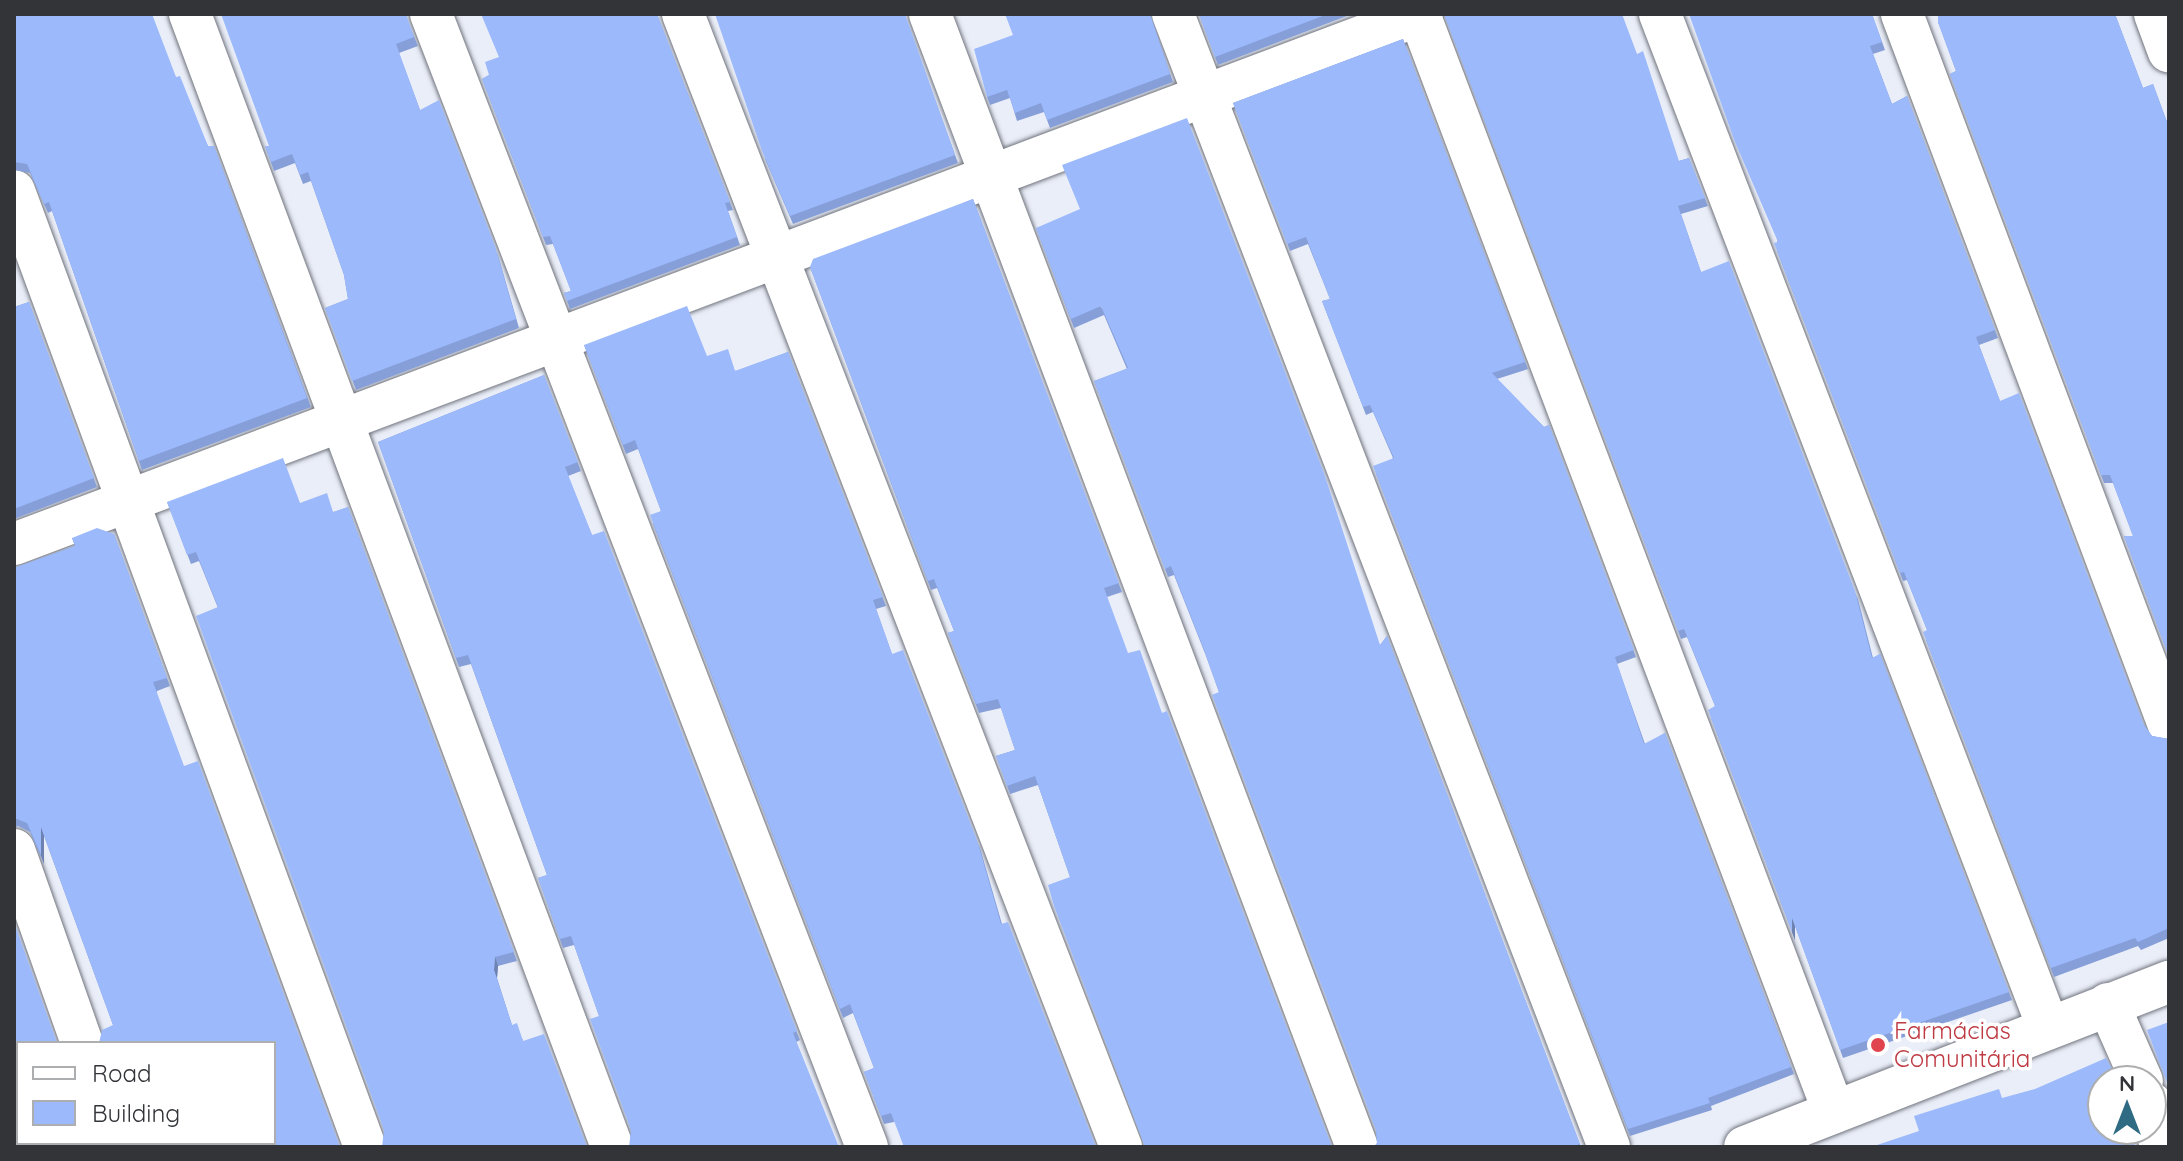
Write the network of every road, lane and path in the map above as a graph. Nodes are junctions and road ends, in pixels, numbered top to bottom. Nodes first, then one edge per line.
1 (190, 14) edge
2 (431, 14) edge
3 (683, 14) edge
4 (930, 14) edge
5 (1173, 14) edge
6 (1420, 14) edge
7 (1660, 14) edge
8 (1902, 14) edge
9 (2155, 14) edge
10 (2169, 52) edge
11 (1202, 97) junction
12 (991, 176) junction
13 (14, 191) edge
14 (777, 257) junction
15 (553, 341) junction
16 (340, 421) junction
17 (128, 501) junction
18 (14, 544) edge
19 (2169, 725) edge
20 (14, 850) edge
21 (2169, 982) edge
22 (2108, 1004) junction
23 (2048, 1027) junction
24 (81, 1041) edge
25 (2135, 1065) edge
26 (1834, 1112) junction
27 (365, 1147) edge
28 (612, 1147) edge
29 (867, 1147) edge
30 (1121, 1147) edge
31 (1357, 1147) edge
32 (1609, 1147) edge
33 (1745, 1147) edge

1 - 16 street
2 - 15 street
3 - 14 street
4 - 12 street
5 - 11 street
6 - 11 street
6 - 26 street
7 - 23 street
8 - 19 street
9 - 10 street
11 - 12 street
11 - 32 street
12 - 14 street
12 - 31 street
13 - 17 street
14 - 15 street
14 - 30 street
15 - 16 street
15 - 29 street
16 - 17 street
16 - 28 street
17 - 18 street
17 - 27 street
20 - 24 street
21 - 22 street
22 - 23 street
22 - 25 street
23 - 26 street
26 - 33 street

